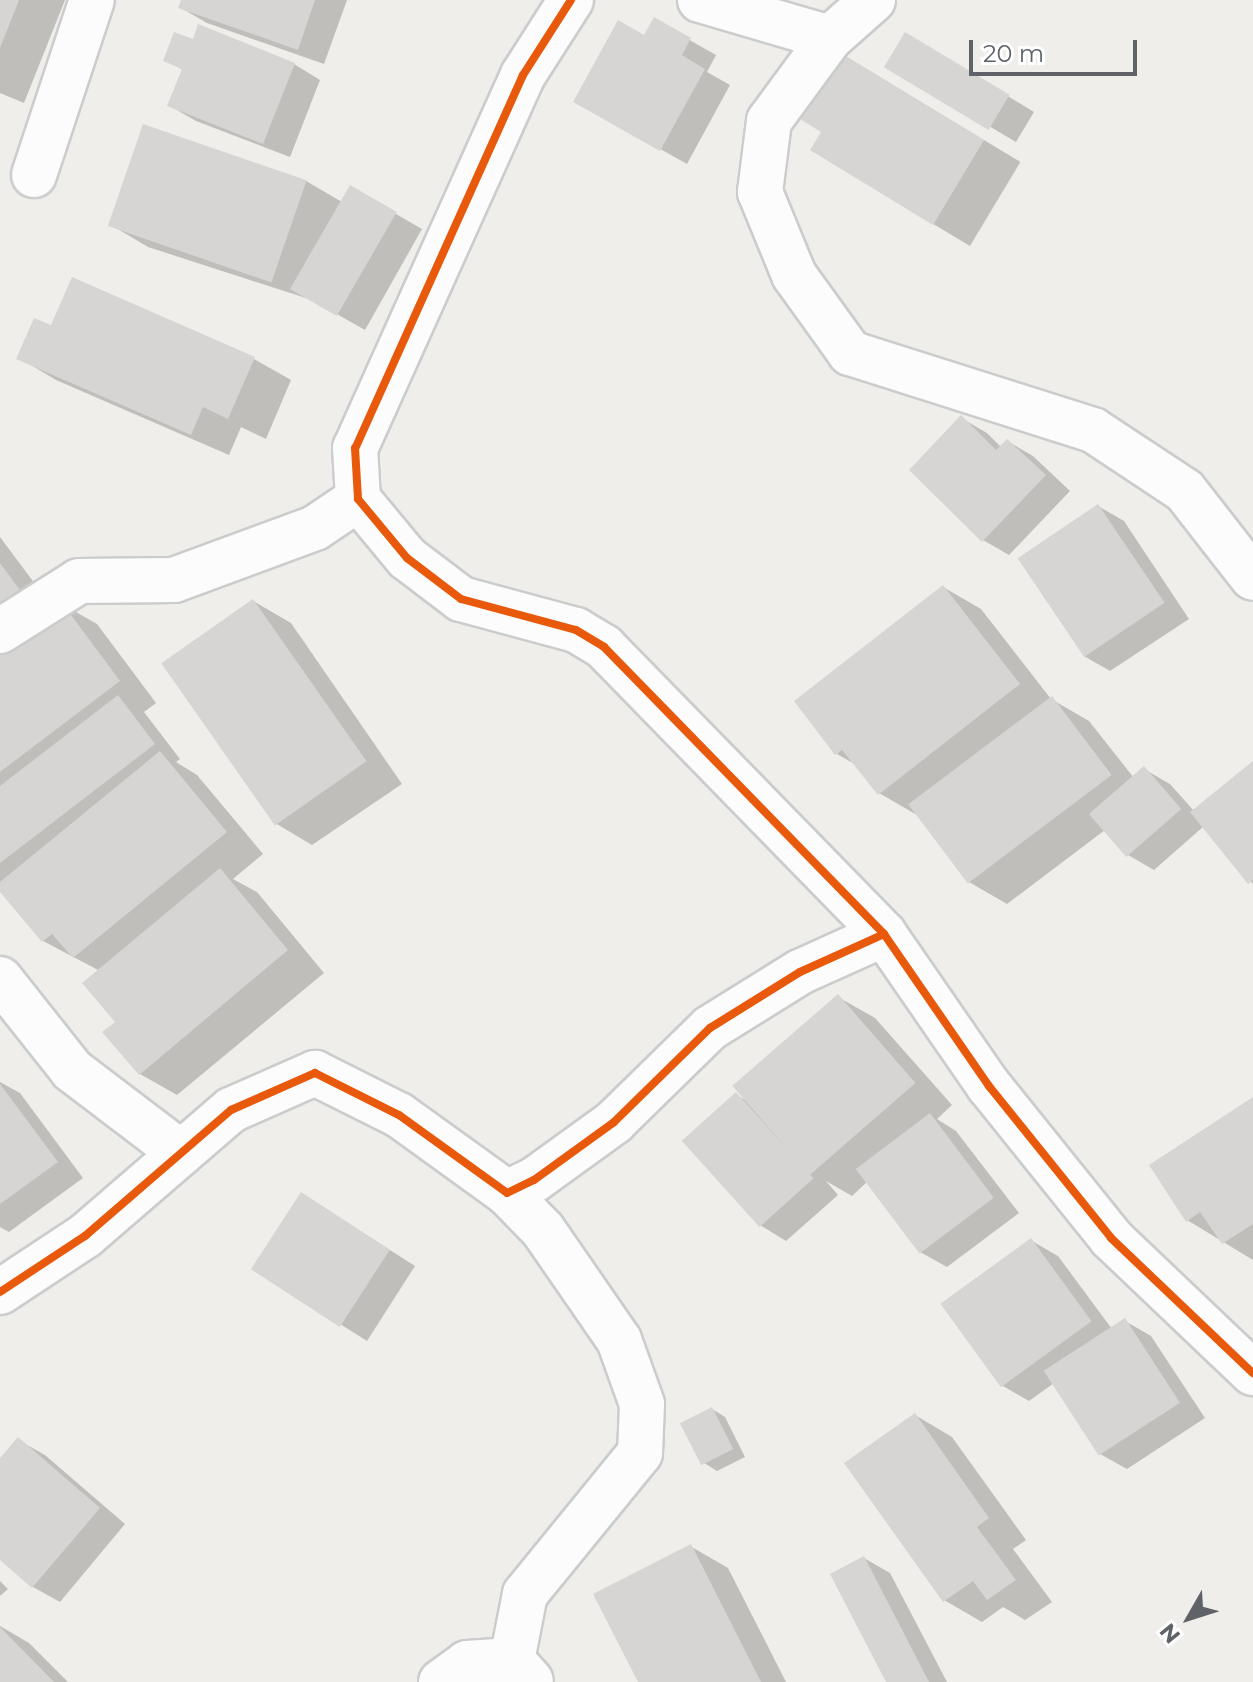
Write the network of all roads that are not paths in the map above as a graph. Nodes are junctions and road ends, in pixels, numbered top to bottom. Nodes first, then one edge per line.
1 (92, 0) edge
2 (571, 0) edge
3 (700, 0) edge
4 (873, 0) edge
5 (830, 38) junction
6 (34, 175) dead end
7 (358, 499) junction
8 (1253, 578) edge
9 (0, 631) edge
10 (884, 934) junction
11 (0, 979) edge
12 (181, 1153) junction
13 (507, 1193) junction
14 (0, 1292) edge
15 (1253, 1373) edge
16 (522, 1671) edge
17 (441, 1682) edge

1 - 6 street
2 - 7 street
3 - 5 street
4 - 5 street
5 - 8 street
7 - 9 street
7 - 10 street
10 - 13 street
10 - 15 street
11 - 12 street
12 - 13 street
12 - 14 street
13 - 16 street
16 - 17 street

